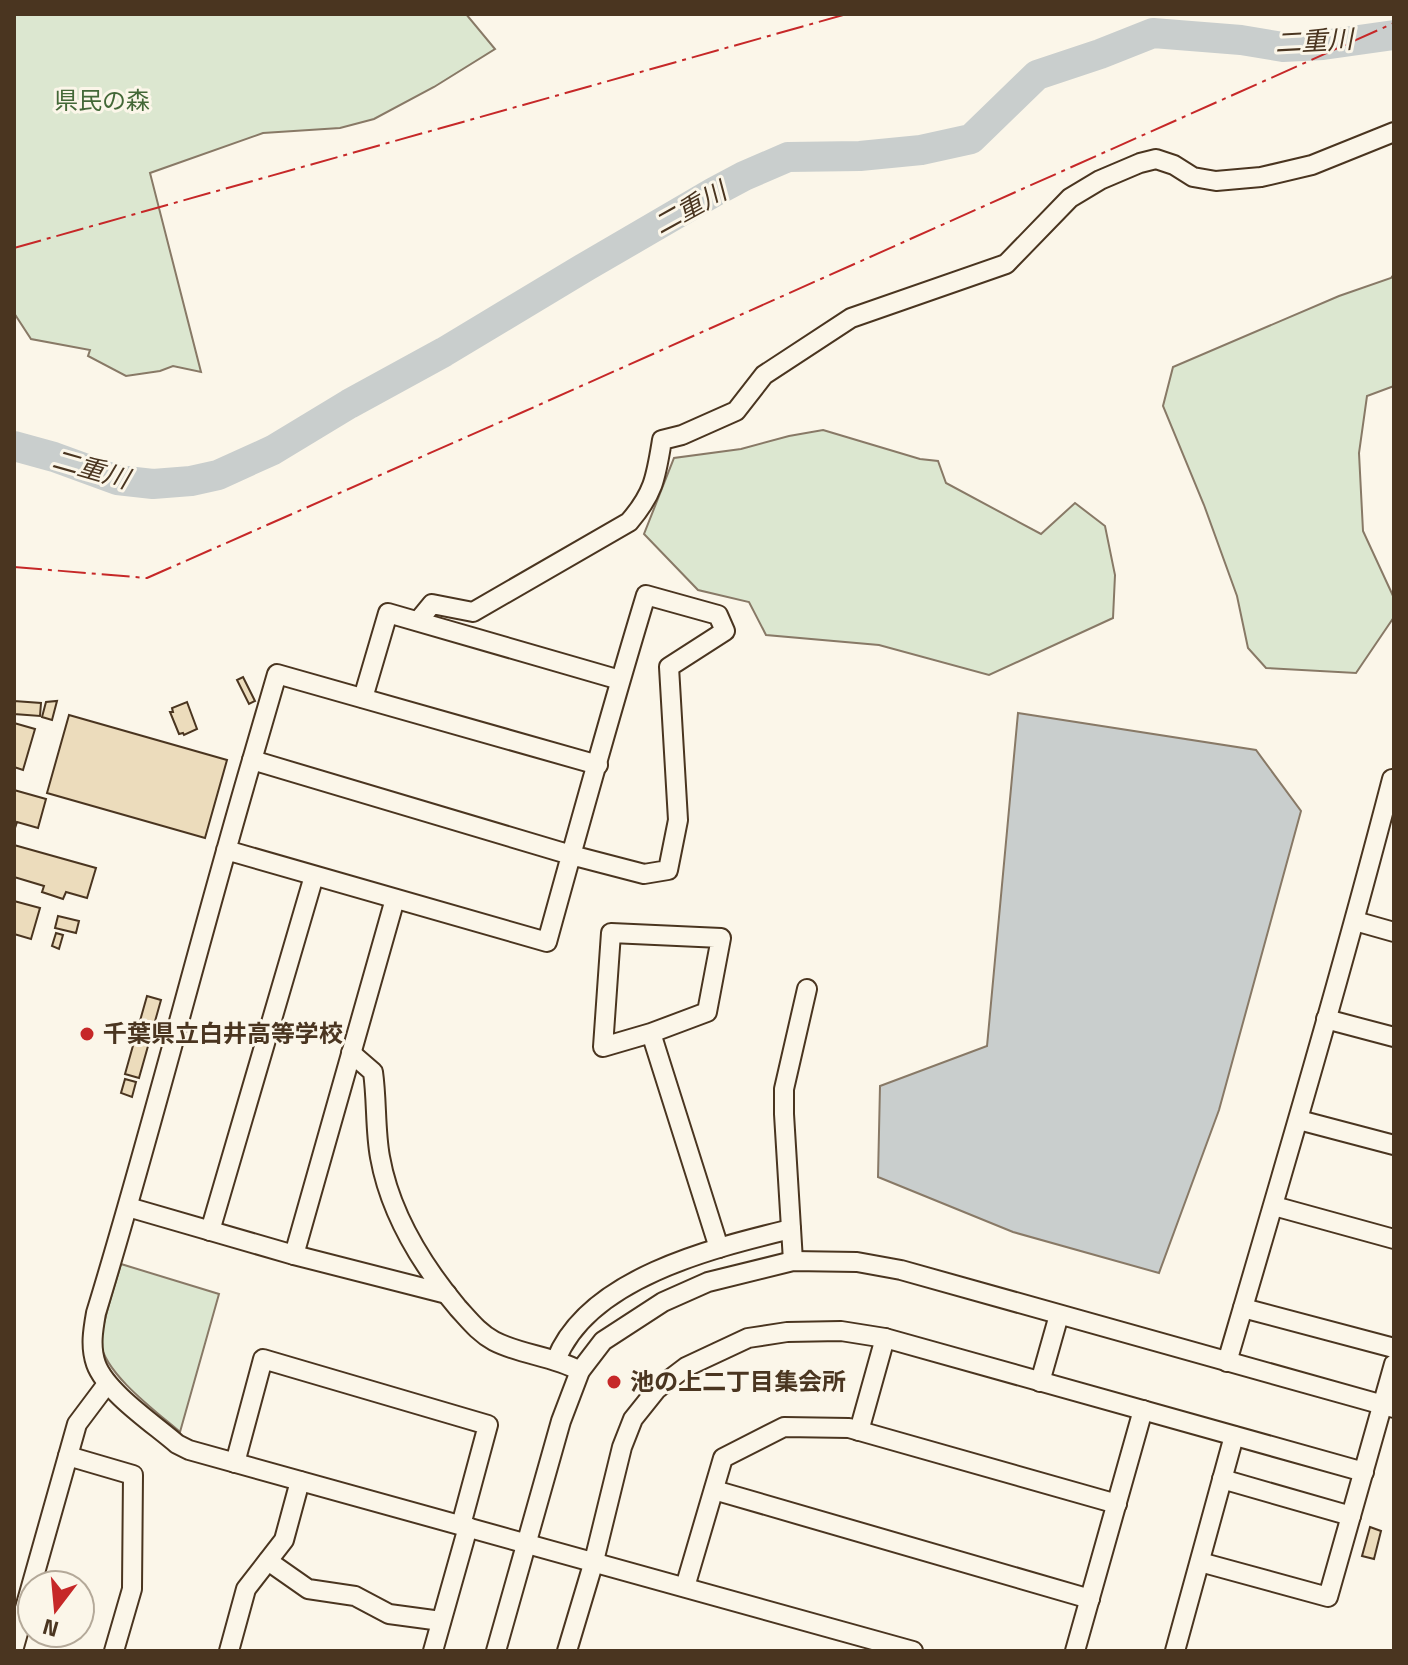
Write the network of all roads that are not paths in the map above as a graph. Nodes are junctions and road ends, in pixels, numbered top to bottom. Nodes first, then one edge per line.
1 (1394, 132) edge
2 (418, 621) junction
3 (620, 680) junction
4 (363, 698) junction
5 (252, 760) junction
6 (598, 765) junction
7 (1394, 780) edge
8 (226, 850) junction
9 (571, 855) junction
10 (314, 876) junction
11 (395, 899) junction
12 (1355, 921) junction
13 (1394, 932) edge
14 (807, 989) dead end
15 (1326, 1019) junction
16 (651, 1033) junction
17 (1394, 1037) edge
18 (351, 1053) junction
19 (1299, 1120) junction
20 (1394, 1145) edge
21 (1274, 1206) junction
22 (128, 1207) junction
23 (791, 1229) junction
24 (210, 1231) junction
25 (1394, 1239) edge
26 (719, 1248) junction
27 (294, 1255) junction
28 (793, 1261) junction
29 (447, 1294) junction
30 (1243, 1308) junction
31 (1059, 1315) junction
32 (885, 1338) junction
33 (1394, 1348) edge
34 (556, 1360) junction
35 (1227, 1362) junction
36 (1394, 1364) edge
37 (580, 1371) junction
38 (1040, 1382) junction
39 (107, 1384) junction
40 (1388, 1406) edge
41 (1143, 1410) junction
42 (859, 1431) junction
43 (1234, 1436) junction
44 (68, 1456) junction
45 (235, 1463) junction
46 (1364, 1472) junction
47 (1222, 1479) junction
48 (300, 1481) junction
49 (714, 1490) junction
50 (1117, 1504) junction
51 (1351, 1516) junction
52 (464, 1526) junction
53 (526, 1543) junction
54 (268, 1561) junction
55 (594, 1561) junction
56 (1200, 1562) junction
57 (685, 1587) junction
58 (1090, 1599) junction
59 (441, 1621) junction
60 (14, 1647) edge
61 (902, 1649) edge
62 (114, 1651) edge
63 (229, 1651) edge
64 (433, 1651) edge
65 (496, 1651) edge
66 (567, 1651) edge
67 (1075, 1651) edge
68 (1175, 1651) edge

1 - 2 street
2 - 3 street
2 - 4 street
3 - 6 street
3 - 9 street
4 - 5 street
4 - 6 street
5 - 8 street
5 - 9 street
6 - 9 street
7 - 12 street
8 - 10 street
8 - 22 street
9 - 11 street
10 - 11 street
10 - 24 street
11 - 18 street
12 - 13 street
12 - 15 street
14 - 23 street
15 - 17 street
15 - 19 street
16 - 16 street
16 - 26 street
18 - 27 street
18 - 29 street
19 - 20 street
19 - 21 street
21 - 25 street
21 - 30 street
22 - 24 street
22 - 39 street
23 - 26 street
23 - 28 street
24 - 27 street
26 - 34 street
27 - 29 street
28 - 31 street
28 - 37 street
29 - 34 street
30 - 33 street
30 - 35 street
31 - 35 street
31 - 38 street
32 - 38 street
32 - 42 street
32 - 55 street
34 - 37 street
35 - 40 street
36 - 40 street
37 - 53 street
38 - 41 street
39 - 44 street
39 - 45 street
40 - 46 street
41 - 43 street
41 - 50 street
42 - 49 street
42 - 50 street
43 - 46 street
43 - 47 street
44 - 60 street
44 - 62 street
45 - 48 street
45 - 52 street
46 - 51 street
47 - 51 street
47 - 56 street
48 - 52 street
48 - 54 street
49 - 57 street
49 - 58 street
50 - 58 street
51 - 56 street
52 - 53 street
52 - 59 street
53 - 55 street
53 - 65 street
54 - 59 street
54 - 63 street
55 - 57 street
55 - 66 street
56 - 68 street
57 - 61 street
58 - 67 street
59 - 64 street

